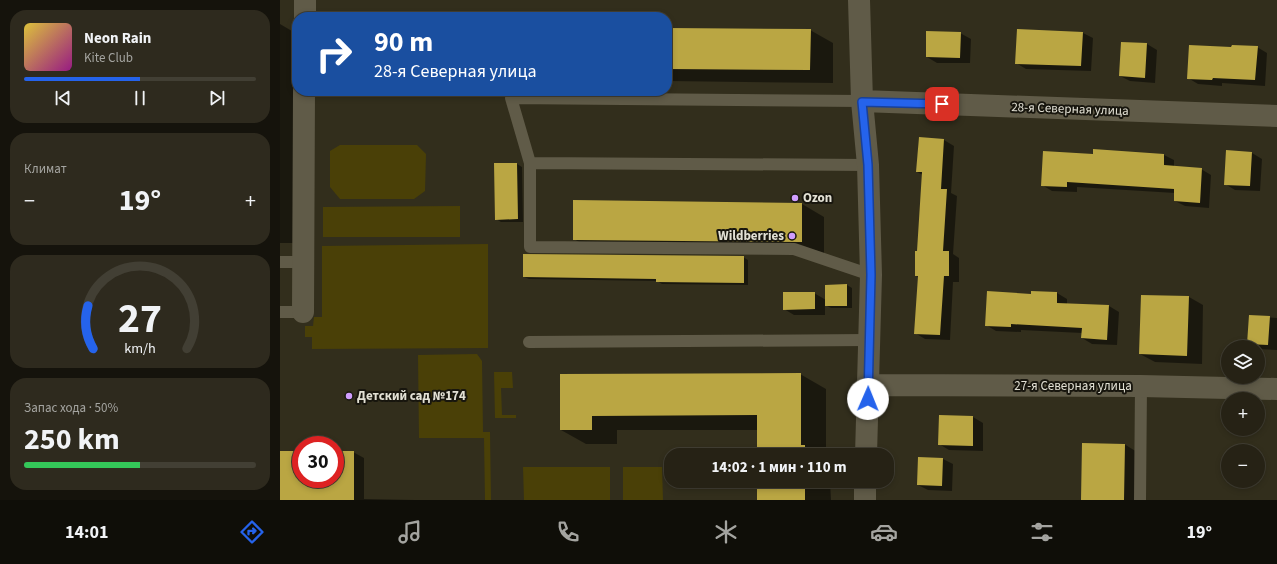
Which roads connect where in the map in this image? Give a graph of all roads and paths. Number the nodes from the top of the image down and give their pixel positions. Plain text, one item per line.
1 (305, 0) edge
2 (860, 0) edge
3 (305, 12) edge
4 (304, 96) edge
5 (862, 102) junction
6 (1277, 116) edge
7 (530, 163) junction
8 (868, 165) junction
9 (280, 262) edge
10 (304, 262) junction
11 (871, 275) junction
12 (280, 312) edge
13 (303, 312) joint
14 (868, 340) junction
15 (529, 342) dead end
16 (868, 385) junction
17 (1141, 386) junction
18 (1277, 389) edge
19 (866, 448) edge
20 (865, 488) edge
21 (865, 500) edge
22 (1140, 500) edge

1 - 3 street
2 - 5 street
4 - 10 street
5 - 6 street, 28-я Северная улица
5 - 7 lane
5 - 8 street
7 - 8 lane
7 - 11 lane
8 - 11 street
9 - 10 lane
10 - 13 street
11 - 14 street
12 - 13 lane
14 - 15 lane
14 - 16 street
16 - 17 street, 27-я Северная улица
16 - 19 street
17 - 18 street, 27-я Северная улица
17 - 22 lane
20 - 21 street

